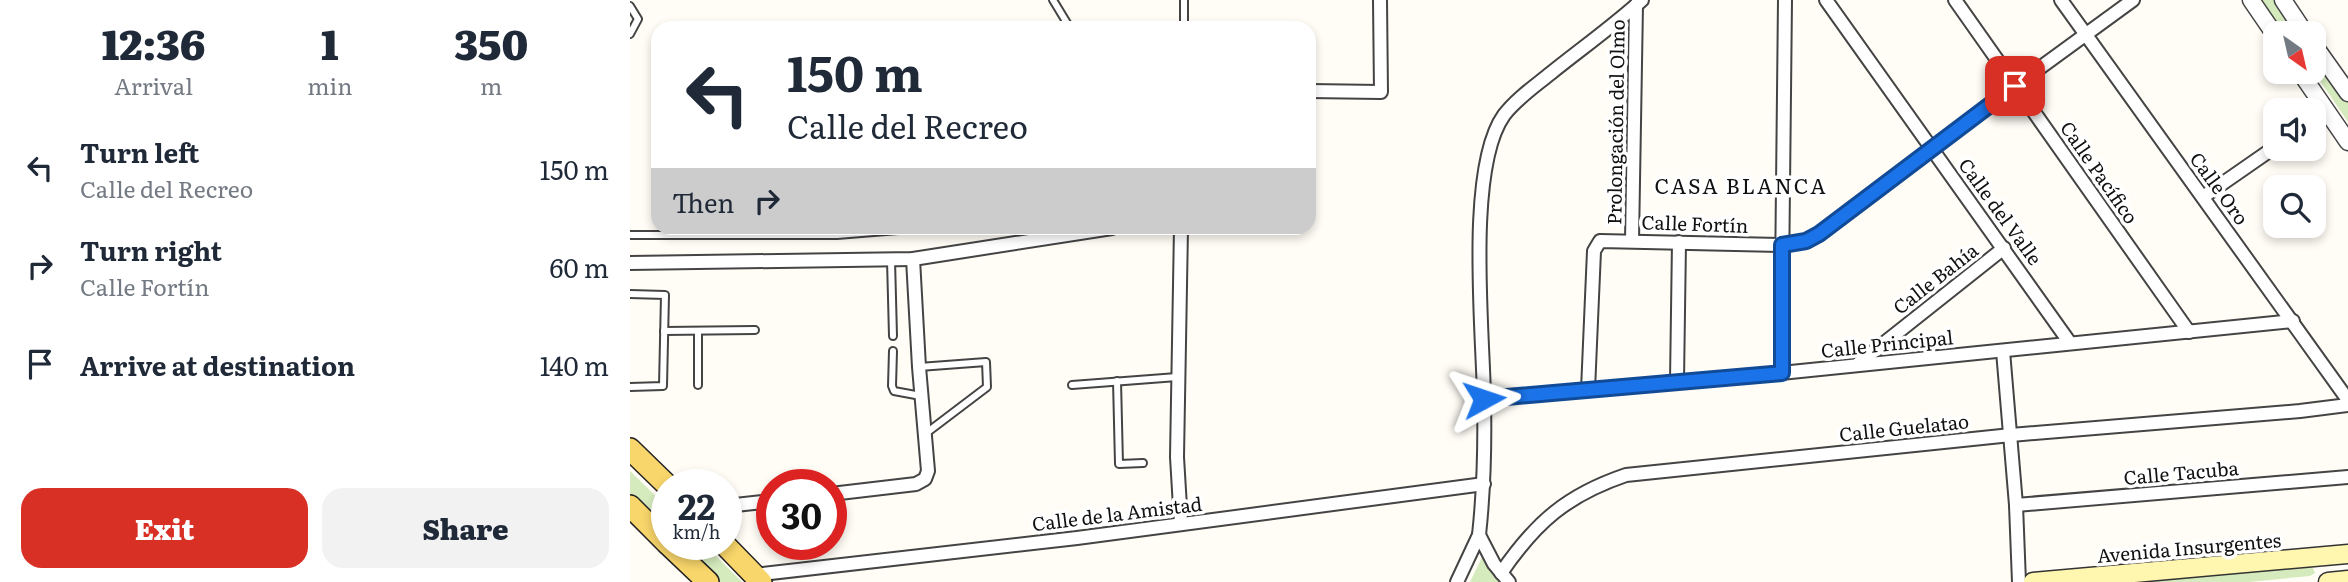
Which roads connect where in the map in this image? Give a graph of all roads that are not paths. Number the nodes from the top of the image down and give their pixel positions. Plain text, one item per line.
1 (1053, 0) edge
2 (1184, 0) edge
3 (1380, 0) edge
4 (1785, 0) edge
5 (1826, 0) edge
6 (1955, 0) edge
7 (2061, 0) edge
8 (2133, 0) edge
9 (2251, 0) edge
10 (2283, 0) edge
11 (1639, 3) edge
12 (630, 6) edge
13 (1066, 21) edge
14 (1184, 21) edge
15 (2265, 21) edge
16 (2297, 21) edge
17 (630, 34) edge
18 (2085, 34) junction
19 (2326, 62) edge
20 (2015, 86) junction
21 (1316, 91) edge
22 (2348, 93) edge
23 (2326, 122) edge
24 (2348, 142) edge
25 (1931, 148) junction
26 (2263, 155) edge
27 (2203, 197) junction
28 (630, 235) edge
29 (651, 235) edge
30 (651, 235) edge
31 (837, 235) edge
32 (1067, 235) edge
33 (1181, 235) edge
34 (1632, 240) junction
35 (1679, 242) junction
36 (1782, 245) junction
37 (2004, 248) junction
38 (913, 259) junction
39 (891, 260) junction
40 (630, 262) edge
41 (630, 294) edge
42 (2293, 321) junction
43 (755, 330) dead end
44 (664, 331) junction
45 (698, 331) junction
46 (2189, 332) junction
47 (893, 336) dead end
48 (2070, 343) junction
49 (893, 351) dead end
50 (2003, 351) junction
51 (1857, 364) junction
52 (919, 367) junction
53 (1782, 373) junction
54 (1177, 377) junction
55 (1117, 381) junction
56 (1677, 381) junction
57 (698, 385) dead end
58 (1072, 386) dead end
59 (630, 387) edge
60 (1588, 390) junction
61 (922, 396) junction
62 (1484, 399) junction
63 (2348, 402) edge
64 (925, 434) junction
65 (2011, 435) junction
66 (630, 449) edge
67 (1143, 463) dead end
68 (651, 469) edge
69 (2348, 477) edge
70 (1484, 484) junction
71 (847, 492) edge
72 (2016, 505) junction
73 (630, 506) edge
74 (1181, 524) junction
75 (651, 526) edge
76 (1479, 535) junction
77 (2344, 554) edge
78 (685, 560) edge
79 (739, 560) edge
80 (1505, 578) edge
81 (757, 579) edge
82 (2341, 581) edge
83 (708, 582) edge
84 (1457, 582) edge
85 (2019, 582) edge
86 (2033, 582) edge

1 - 13 lane
2 - 14 lane
3 - 21 street
4 - 36 street
5 - 25 street, Calle del Valle
6 - 20 street, Calle Pacífico
7 - 18 street, Calle Oro
8 - 18 street, Calle Fortín
9 - 15 street
10 - 16 street
11 - 34 street, Prolongación del Olmo
11 - 62 street
12 - 17 lane
18 - 20 street, Calle Fortín
18 - 27 street, Calle Oro
19 - 22 street
20 - 25 street, Calle Fortín
20 - 46 street, Calle Pacífico
23 - 24 street
25 - 36 street, Calle Fortín
25 - 37 street, Calle del Valle
26 - 27 street
27 - 42 street, Calle Oro
28 - 30 lane
29 - 31 lane
32 - 38 street
33 - 54 street
34 - 35 street, Calle Fortín
34 - 60 street, Calle Fortín
35 - 36 street, Calle Fortín
35 - 56 street
36 - 53 street
37 - 48 street, Calle del Valle
37 - 51 street, Calle Bahía
38 - 39 street
38 - 52 street
39 - 40 street
39 - 47 lane
41 - 44 lane
42 - 46 street, Calle Principal
42 - 63 street, Calle Oro
43 - 45 lane
44 - 45 lane
44 - 59 lane
45 - 57 lane
46 - 48 street, Calle Principal
48 - 50 street, Calle Principal
49 - 61 lane
50 - 51 street, Calle Principal
50 - 65 street
51 - 53 street, Calle Principal
52 - 61 street
52 - 64 lane
53 - 56 street, Calle Principal
54 - 55 lane
54 - 74 street
55 - 58 lane
55 - 67 lane
56 - 60 street, Calle Principal
60 - 62 street, Calle Principal
61 - 64 street
62 - 70 street
63 - 65 street, Calle Guelatao
64 - 71 street
65 - 72 street
65 - 80 street, Calle Guelatao
66 - 68 main road
69 - 72 street, Calle Tacuba
70 - 74 street, Calle de la Amistad
70 - 76 street
72 - 85 street
73 - 75 main road
74 - 81 street, Calle de la Amistad
76 - 80 street
76 - 84 street
77 - 82 street
77 - 86 main road, Avenida Insurgentes
78 - 83 main road
79 - 81 main road

